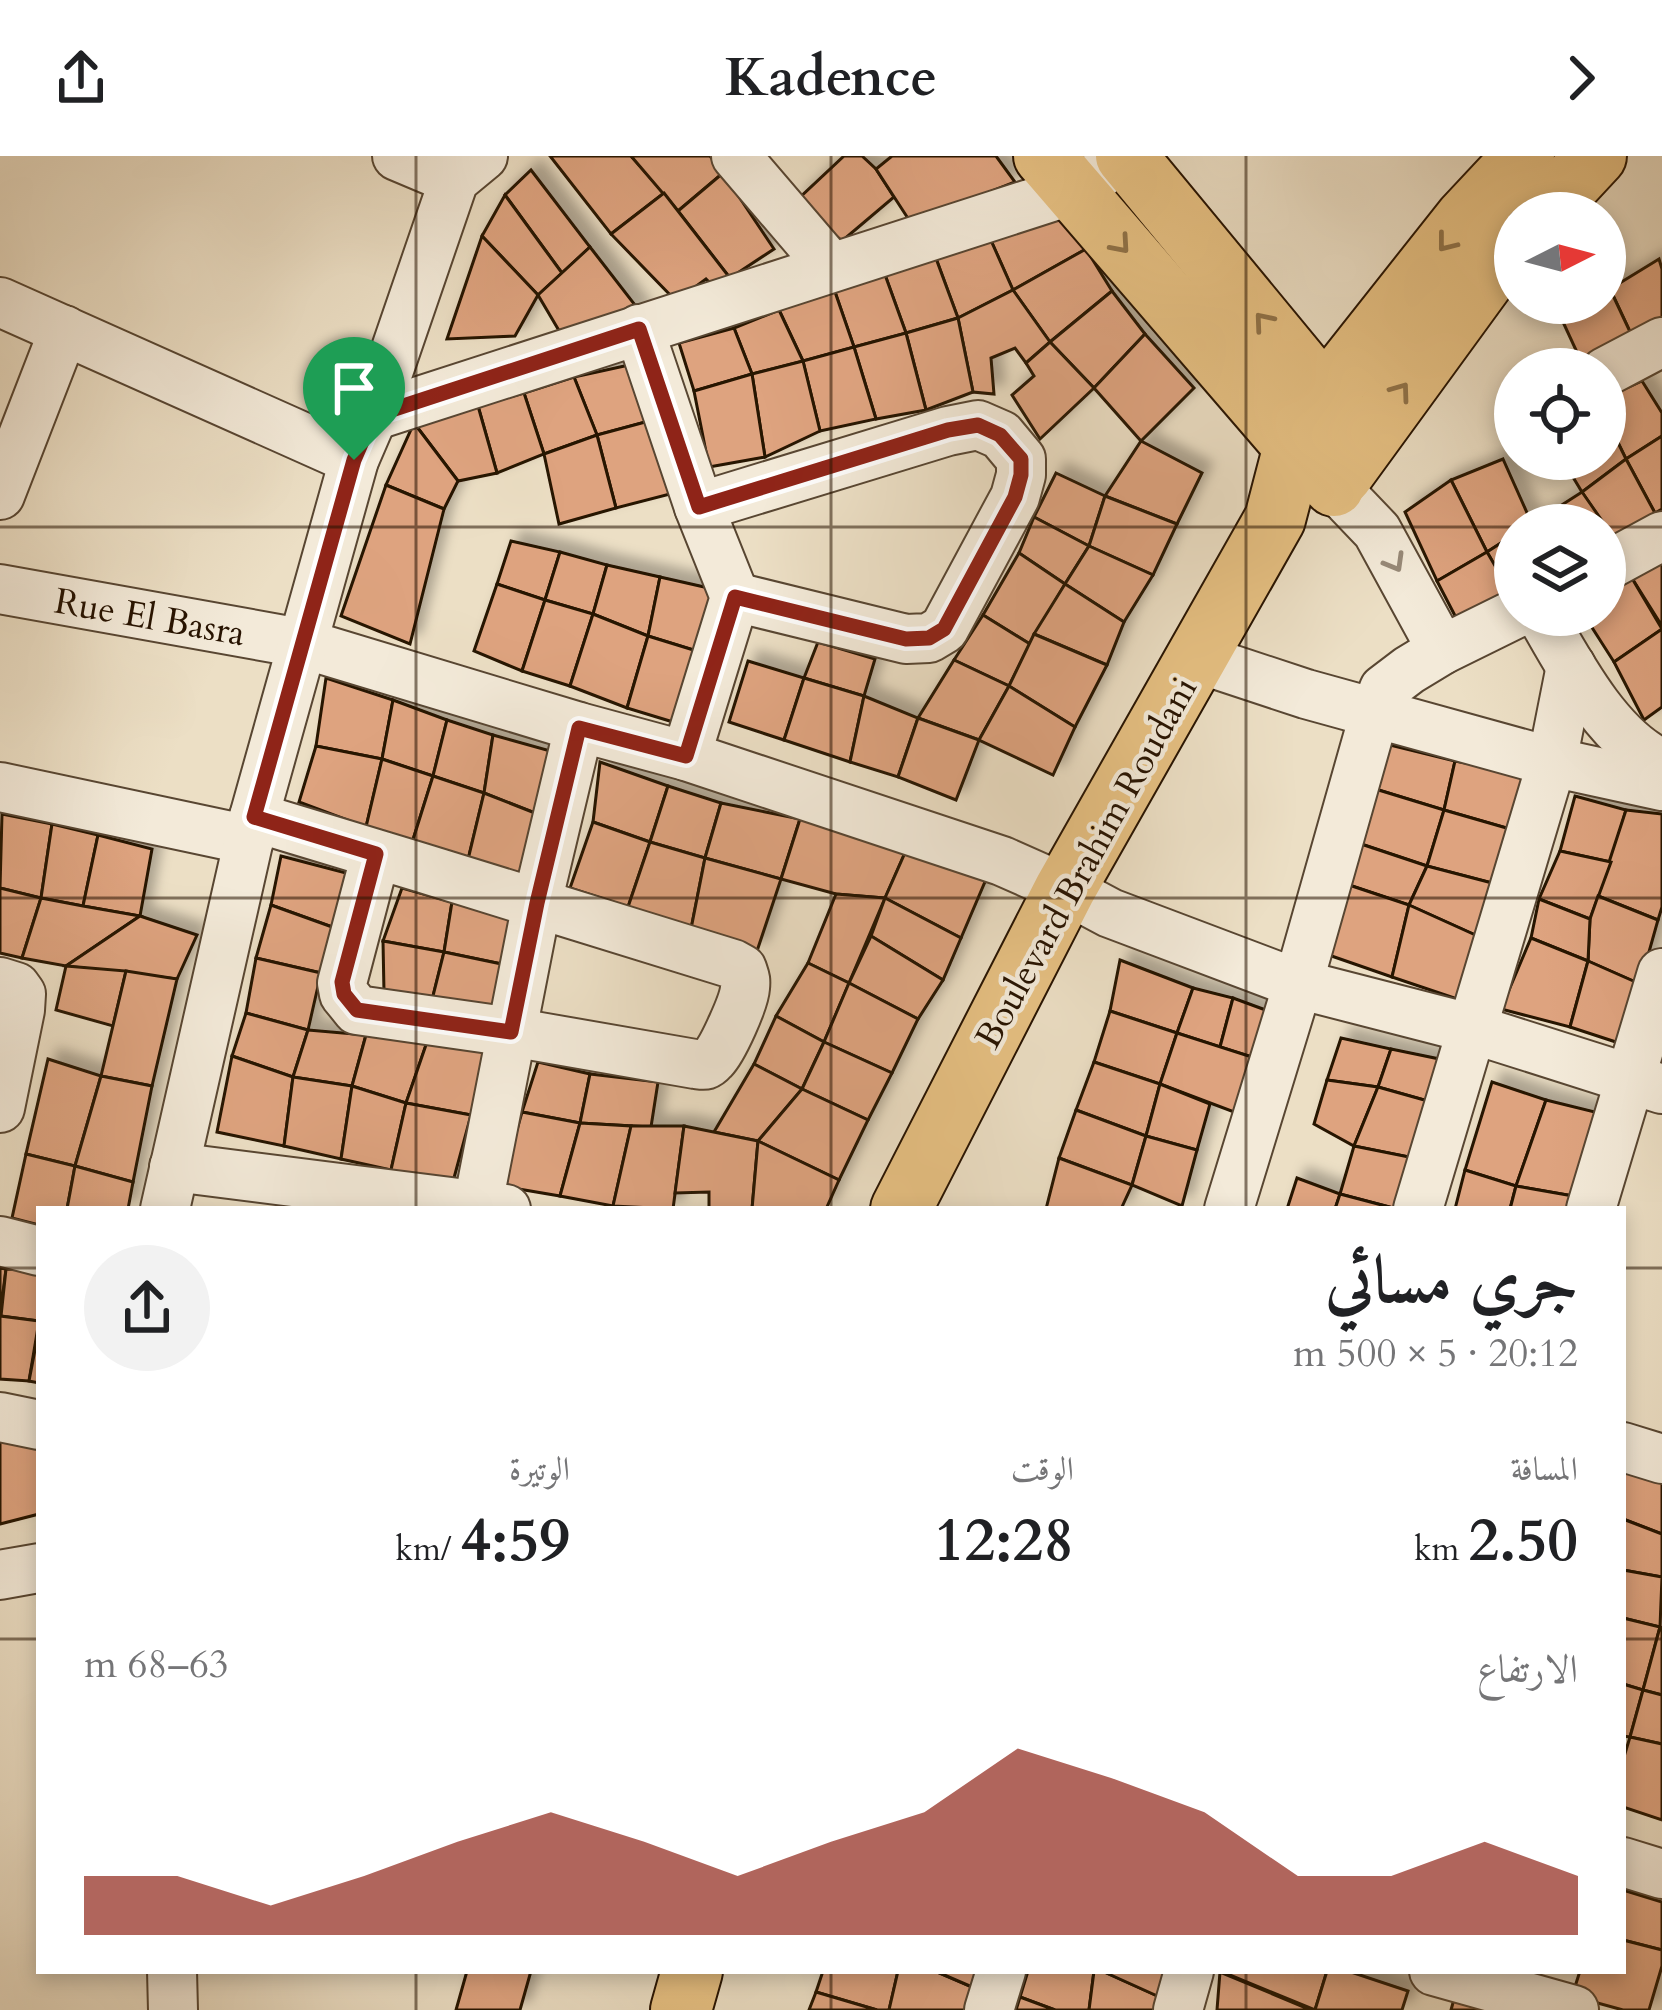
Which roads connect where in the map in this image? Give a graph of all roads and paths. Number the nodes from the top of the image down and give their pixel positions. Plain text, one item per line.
1 (398, 156) edge
2 (736, 156) edge
3 (1524, 156) edge
4 (1595, 156) edge
5 (1129, 157) edge
6 (469, 168) edge
7 (1059, 173) edge
8 (1562, 192) edge
9 (831, 267) junction
10 (1494, 268) edge
11 (0, 302) edge
12 (639, 329) junction
13 (64, 330) junction
14 (1662, 342) edge
15 (1626, 362) edge
16 (373, 416) junction
17 (1329, 444) junction
18 (354, 460) junction
19 (0, 495) edge
20 (699, 507) junction
21 (1662, 536) edge
22 (1626, 556) edge
23 (0, 589) edge
24 (735, 597) junction
25 (1494, 624) edge
26 (1553, 636) edge
27 (301, 643) junction
28 (1442, 650) junction
29 (1197, 658) junction
30 (1571, 667) junction
31 (1375, 712) junction
32 (579, 728) junction
33 (686, 756) junction
34 (1552, 762) junction
35 (1661, 762) edge
36 (1662, 786) edge
37 (0, 787) edge
38 (251, 828) junction
39 (376, 854) junction
40 (1065, 889) junction
41 (537, 903) junction
42 (1662, 973) edge
43 (0, 982) edge
44 (1298, 983) junction
45 (1473, 1029) junction
46 (511, 1032) junction
47 (1645, 1084) edge
48 (0, 1108) edge
49 (169, 1188) edge
50 (475, 1206) edge
51 (492, 1206) edge
52 (904, 1206) edge
53 (1230, 1206) edge
54 (1419, 1206) edge
55 (1592, 1206) edge
56 (0, 1241) edge
57 (36, 1250) edge
58 (0, 1417) edge
59 (36, 1425) edge
60 (1626, 1448) edge
61 (1662, 1459) edge
62 (36, 1569) edge
63 (0, 1575) edge
64 (1626, 1863) edge
65 (1662, 1874) edge
66 (172, 1974) edge
67 (691, 1974) edge
68 (1000, 1974) edge
69 (1189, 1974) edge
70 (1433, 1974) edge
71 (1445, 1974) edge
72 (172, 2010) edge
73 (681, 2010) edge
74 (989, 2010) edge
75 (1178, 2010) edge
76 (1423, 2010) edge
77 (1574, 2010) edge

1 - 6 street
2 - 9 street
3 -> 17 main road, Boulevard Brahim Roudani
4 - 8 main road
5 - 7 street
17 -> 5 main road
6 - 16 street
7 - 9 street
7 -> 17 main road
9 - 12 street
17 -> 10 main road, Boulevard Brahim Roudani
11 - 13 street
12 - 16 street
12 - 20 street
13 - 18 street
13 - 19 street
14 - 15 street
16 - 18 street
17 -> 28 street
17 - 29 main road, Boulevard Brahim Roudani
18 - 27 street
20 - 24 street
20 - 24 street
21 - 22 street
23 - 27 street, Rue El Basra
24 - 33 street
25 - 28 street
26 - 30 street
27 - 32 street, Rue El Basra
27 - 38 street
28 - 31 street
29 - 31 street
29 - 40 main road, Boulevard Brahim Roudani
30 - 34 street
30 - 35 street
31 - 34 street
31 - 44 street
32 - 33 street, Rue El Basra
32 - 41 street
33 - 40 street, Rue El Basra
34 - 36 street
34 - 45 street
35 - 36 street
37 - 38 street
38 - 39 street
38 - 49 street
39 - 41 street
39 - 46 street
40 - 44 street, Rue El Basra
40 - 52 main road, Boulevard Brahim Roudani
41 - 46 street
41 - 46 street
42 - 47 street
43 - 48 street
44 - 45 street, Rue El Basra
44 - 53 street
45 - 47 street, Rue El Basra
45 - 54 street
46 - 51 street
47 - 55 street
49 - 50 street
56 - 57 street
58 - 59 street
60 - 61 street
62 - 63 street
64 - 65 street
66 - 72 street
67 - 73 main road
68 - 74 street
69 - 75 street
70 - 76 street
71 - 77 street

